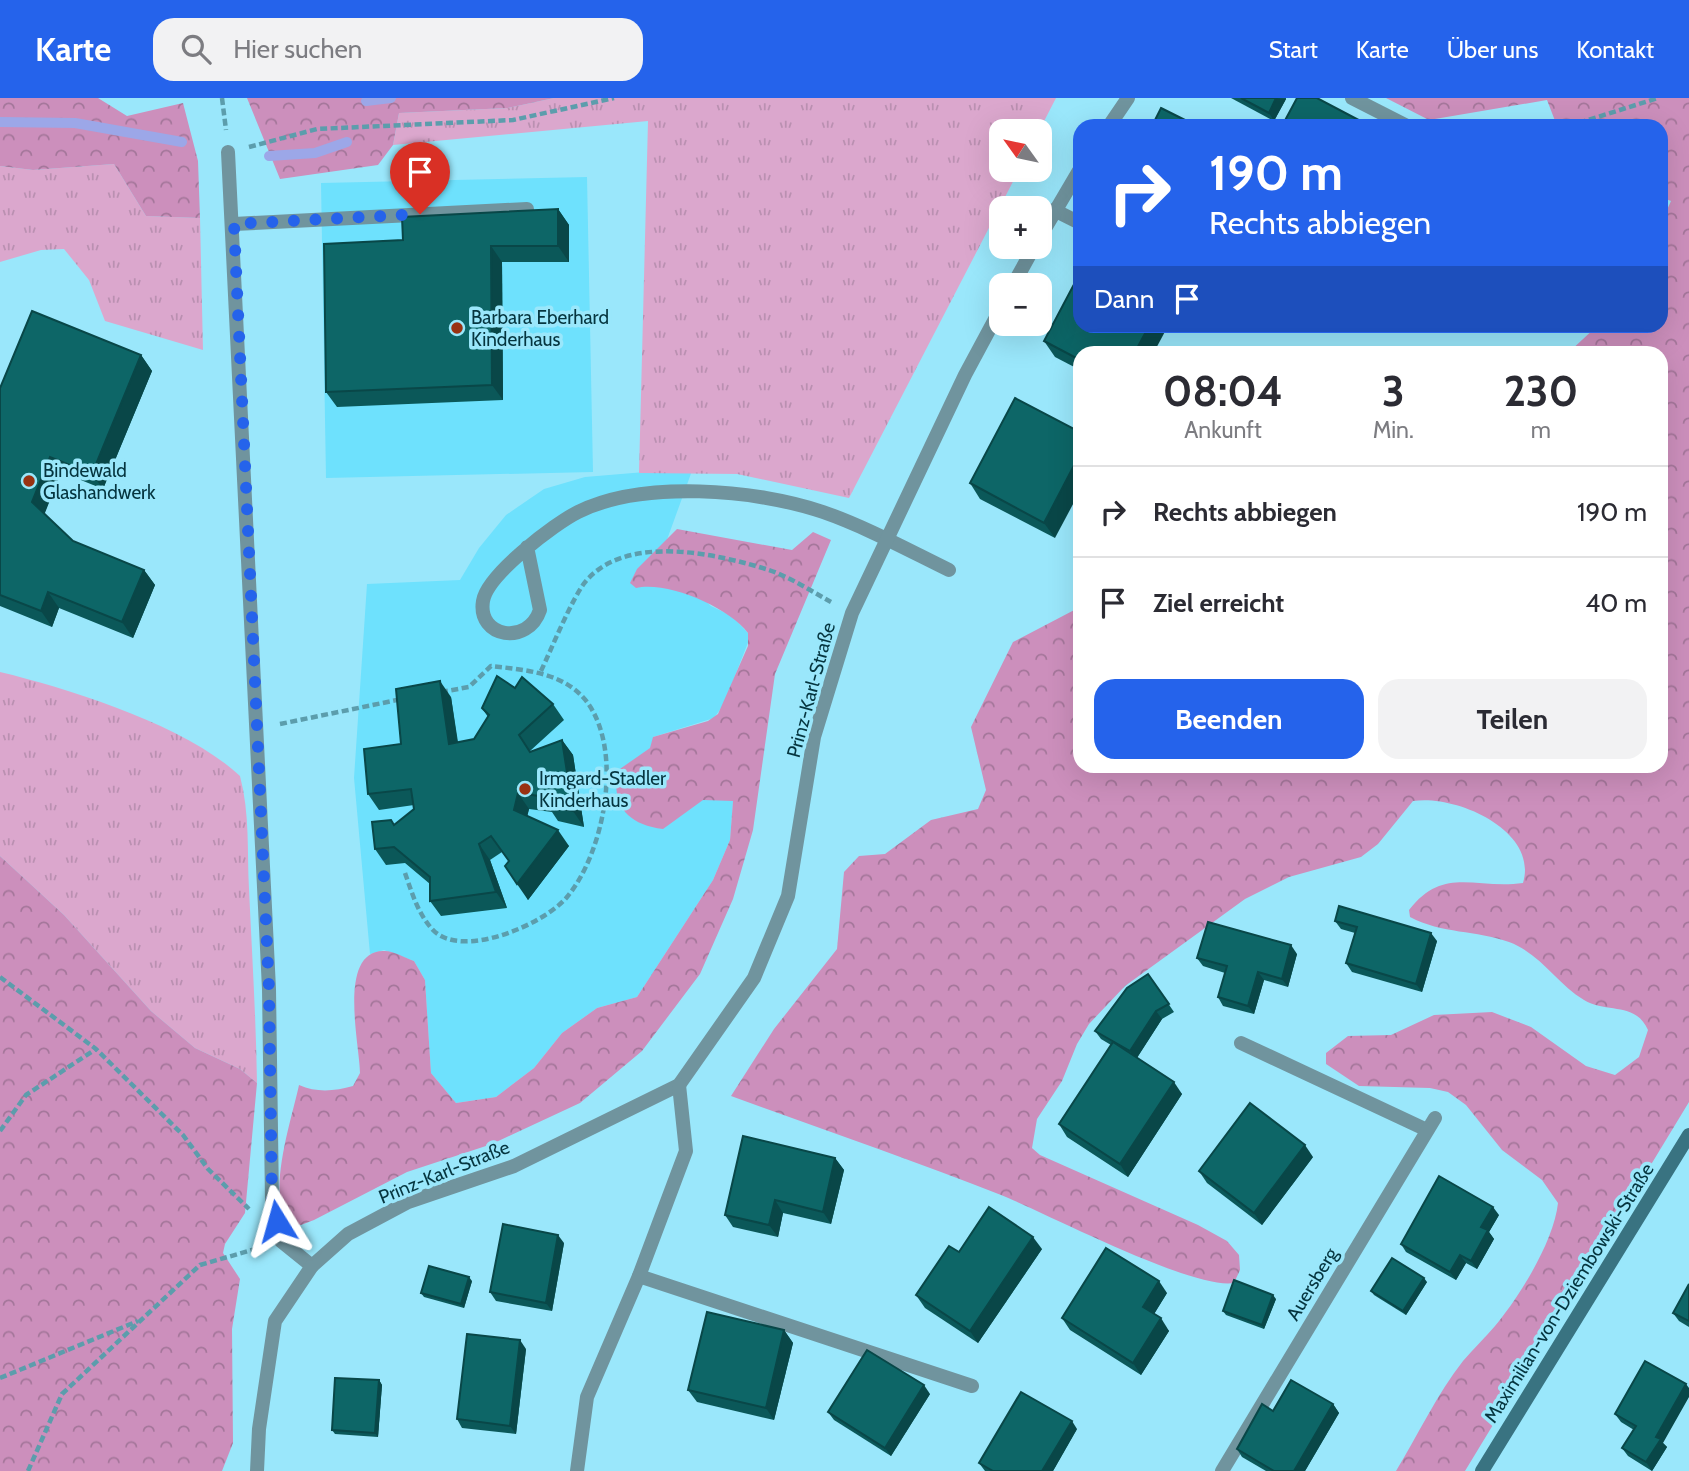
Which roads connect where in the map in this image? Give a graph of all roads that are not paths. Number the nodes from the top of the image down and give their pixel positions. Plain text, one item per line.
1 (1128, 98) edge
2 (1352, 98) edge
3 (1114, 119) edge
4 (1393, 119) edge
5 (228, 152) road end
6 (1073, 180) edge
7 (527, 209) edge
8 (1054, 210) junction
9 (1052, 214) edge
10 (1073, 220) edge
11 (234, 224) junction
12 (989, 332) edge
13 (885, 539) junction
14 (527, 547) junction
15 (949, 570) dead end
16 (1241, 1043) dead end
17 (679, 1085) junction
18 (1689, 1135) edge
19 (312, 1266) junction
20 (639, 1276) junction
21 (972, 1386) dead end
22 (257, 1471) edge
23 (577, 1471) edge
24 (1222, 1471) edge
25 (1482, 1471) edge

1 - 3 street
2 - 4 street
5 - 11 street
6 - 8 street
7 - 11 street
8 - 9 street
8 - 10 street
11 - 19 street
12 - 13 street, Prinz-Karl-Straße
13 - 14 street
13 - 15 street
13 - 17 street, Prinz-Karl-Straße
14 - 14 street
16 - 24 street, Auersberg
17 - 19 street, Prinz-Karl-Straße
17 - 20 street
18 - 25 street, Maximilian-von-Dziembowski-Straße
19 - 22 street, Prinz-Karl-Straße
20 - 21 street
20 - 23 street

